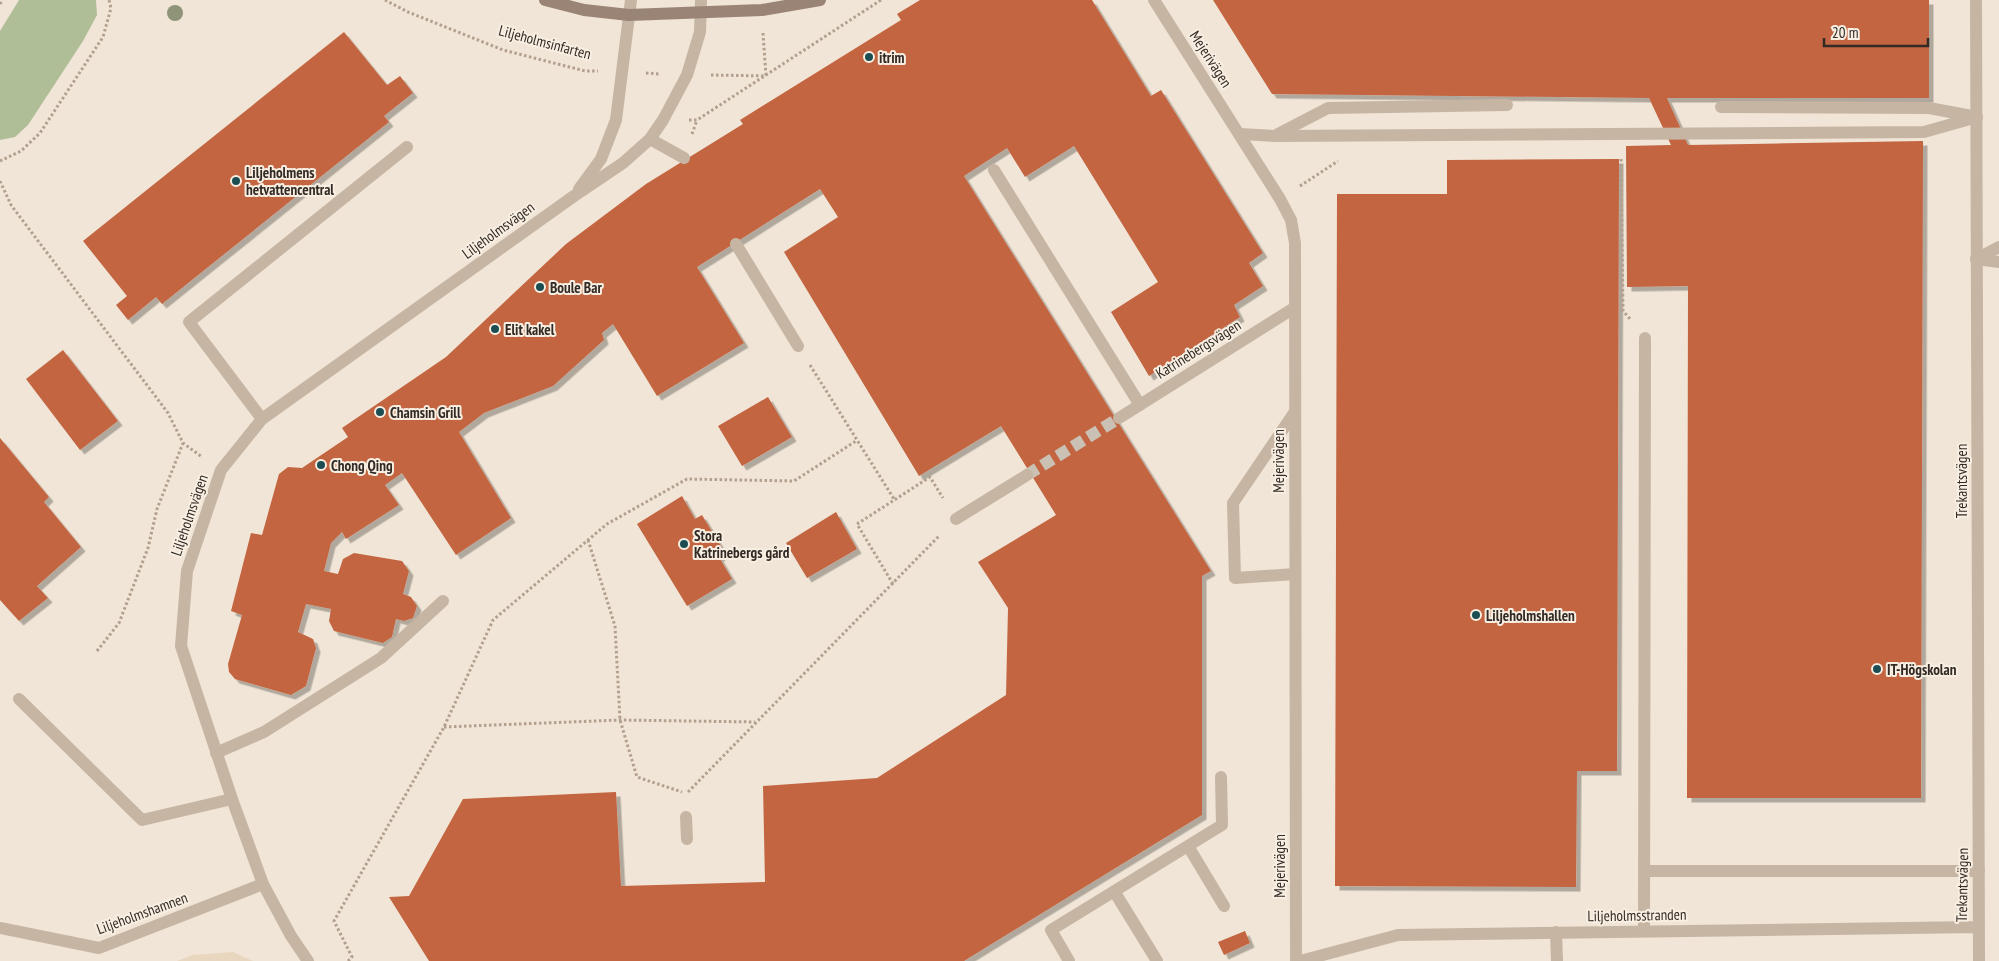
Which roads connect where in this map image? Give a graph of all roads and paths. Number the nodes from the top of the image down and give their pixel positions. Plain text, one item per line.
1 (2, 0) edge
2 (109, 0) edge
3 (385, 0) edge
4 (544, 0) edge
5 (631, 0) edge
6 (820, 0) edge
7 (882, 0) edge
8 (1154, 0) edge
9 (1976, 0) edge
10 (0, 4) edge
11 (701, 6) edge
12 (762, 10) junction
13 (629, 15) junction
14 (624, 71) junction
15 (686, 75) junction
16 (766, 76) junction
17 (1507, 105) dead end
18 (1721, 107) dead end
19 (1977, 117) junction
20 (696, 120) dead end
21 (1240, 134) junction
22 (1276, 136) junction
23 (650, 139) junction
24 (407, 147) dead end
25 (1621, 155) dead end
26 (684, 158) dead end
27 (1339, 160) dead end
28 (0, 161) edge
29 (994, 170) dead end
30 (0, 181) edge
31 (574, 196) junction
32 (1280, 199) junction
33 (736, 244) dead end
34 (1999, 247) edge
35 (1976, 259) junction
36 (1999, 262) edge
37 (1294, 308) junction
38 (1645, 338) joint
39 (798, 346) joint
40 (1140, 405) junction
41 (1294, 413) junction
42 (1120, 418) tunnel mouth
43 (262, 419) junction
44 (856, 441) junction
45 (182, 444) junction
46 (221, 470) junction
47 (1027, 475) tunnel mouth
48 (930, 477) dead end
49 (894, 499) junction
50 (956, 519) joint
51 (588, 540) junction
52 (1295, 574) junction
53 (893, 584) junction
54 (443, 601) dead end
55 (97, 651) dead end
56 (19, 699) dead end
57 (620, 720) junction
58 (756, 722) junction
59 (444, 727) junction
60 (216, 753) junction
61 (1221, 777) dead end
62 (232, 799) junction
63 (686, 817) dead end
64 (686, 840) dead end
65 (1188, 846) junction
66 (1645, 871) junction
67 (1980, 871) junction
68 (263, 884) junction
69 (1114, 890) junction
70 (1224, 906) dead end
71 (1978, 927) junction
72 (0, 928) edge
73 (1644, 931) junction
74 (1556, 932) junction
75 (308, 961) edge
76 (348, 961) edge
77 (1070, 961) edge
78 (1157, 961) edge
79 (1296, 961) edge
80 (1300, 961) edge
81 (1557, 961) edge
82 (1979, 961) edge

1 - 10 path
2 - 28 path
3 - 14 path, Liljeholmsinfarten
4 - 13 street
5 - 13 street, Liljeholmsvägen
6 - 12 street
7 - 16 path
8 - 21 street, Mejerivägen
9 - 19 street, Trekantsvägen
11 - 12 street
11 - 13 street
11 - 15 street, Liljeholmsvägen
12 - 16 path
13 - 14 street, Liljeholmsvägen
14 - 15 path, Liljeholmsinfarten
14 - 31 street, Liljeholmsvägen
15 - 16 path, Liljeholmsinfarten
15 - 23 street, Liljeholmsvägen
16 - 20 path
17 - 22 street
18 - 19 street
19 - 22 street
19 - 35 street, Trekantsvägen
21 - 22 street
21 - 32 street, Mejerivägen
23 - 26 street
23 - 31 street, Liljeholmsvägen
24 - 43 street
25 - 38 path
27 - 32 path
29 - 40 street
30 - 45 path
31 - 43 street, Liljeholmsvägen
32 - 37 street, Mejerivägen
33 - 39 street
34 - 35 street
35 - 36 street
35 - 67 street, Trekantsvägen
37 - 40 street, Katrinebergsvägen
37 - 41 street, Mejerivägen
38 - 66 street
39 - 44 path
40 - 42 street, Katrinebergsvägen
41 - 52 street, Mejerivägen
41 - 52 street
43 - 46 street, Liljeholmsvägen
44 - 49 path
44 - 51 path
45 - 46 path
45 - 55 path
46 - 60 street, Liljeholmsvägen
47 - 50 street
48 - 49 path
49 - 53 path
50 - 53 path
51 - 57 path
51 - 59 path
52 - 79 street, Mejerivägen
53 - 58 path
54 - 60 street
56 - 62 street
57 - 58 path
57 - 58 path
57 - 59 path
59 - 76 path
60 - 62 street, Liljeholmsvägen
61 - 65 street
62 - 68 street, Liljeholmsvägen
63 - 64 street
65 - 69 street
65 - 70 street
66 - 67 street
66 - 73 street
67 - 71 street, Trekantsvägen
68 - 72 street, Liljeholmshamnen
68 - 75 street
69 - 77 street
69 - 78 street
71 - 73 street, Liljeholmsstranden
71 - 82 street, Trekantsvägen
73 - 74 street, Liljeholmsstranden
74 - 80 street, Liljeholmsstranden
74 - 81 street

